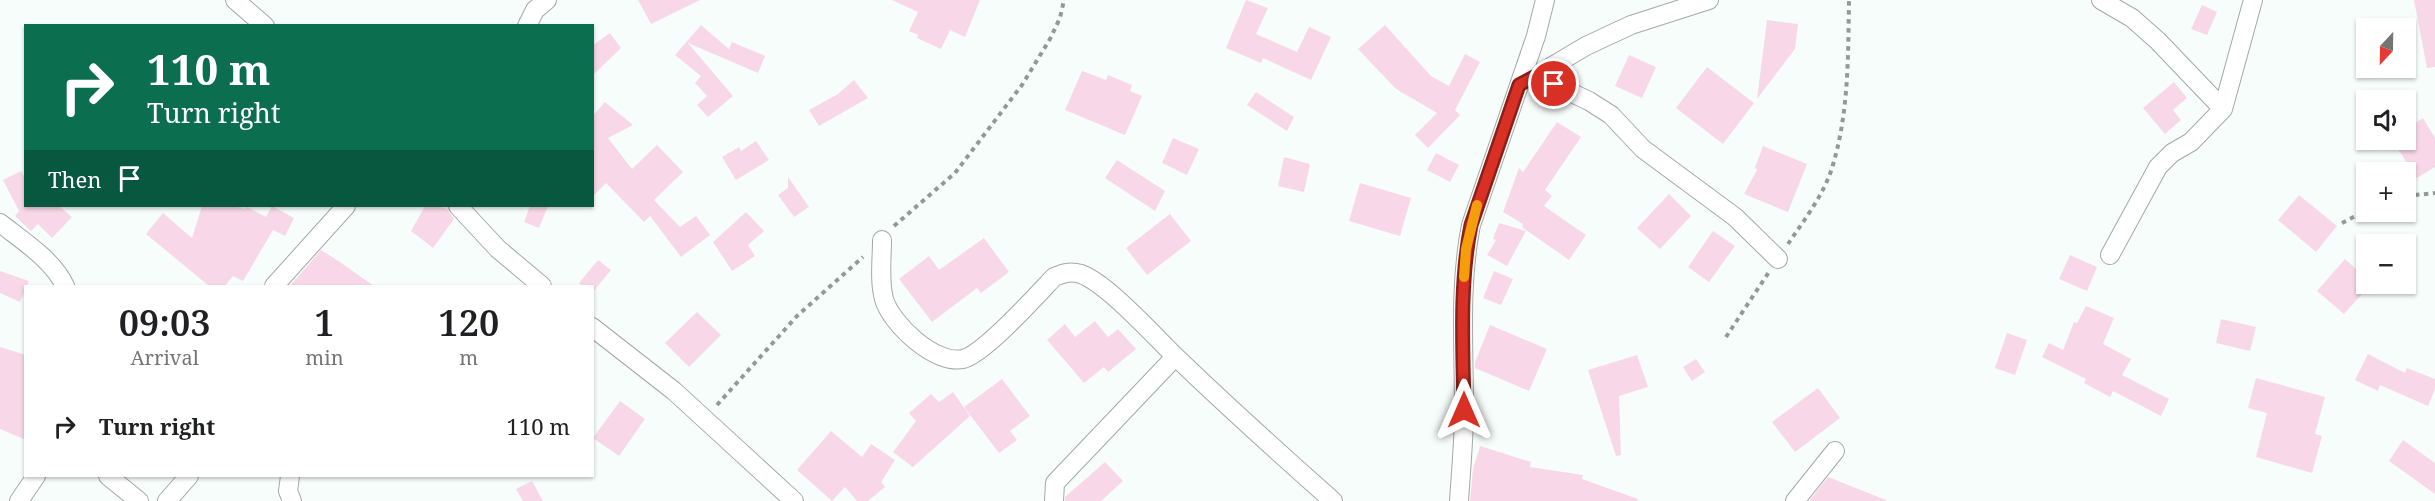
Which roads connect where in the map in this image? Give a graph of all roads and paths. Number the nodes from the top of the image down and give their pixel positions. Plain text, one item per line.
1 (235, 0) edge
2 (1064, 0) edge
3 (1545, 0) edge
4 (1709, 0) edge
5 (1849, 0) edge
6 (2101, 0) edge
7 (2253, 0) edge
8 (263, 24) edge
9 (1536, 76) junction
10 (1519, 85) junction
11 (2223, 109) junction
12 (2435, 193) edge
13 (2416, 195) edge
14 (345, 207) edge
15 (459, 207) edge
16 (2356, 216) edge
17 (0, 223) edge
18 (2342, 224) dead end
19 (882, 240) junction
20 (2110, 255) dead end
21 (1778, 259) junction
22 (65, 285) edge
23 (275, 285) edge
24 (542, 285) edge
25 (594, 329) edge
26 (1726, 337) dead end
27 (1175, 357) junction
28 (704, 419) junction
29 (1835, 451) dead end
30 (35, 477) edge
31 (109, 477) edge
32 (188, 477) edge
33 (290, 477) edge
34 (19, 501) edge
35 (139, 501) edge
36 (167, 501) edge
37 (292, 501) edge
38 (794, 501) edge
39 (1054, 501) edge
40 (1333, 501) edge
41 (1459, 501) edge
42 (1795, 501) edge

1 - 8 street
2 - 19 path
3 - 10 street
4 - 9 street
5 - 21 path
6 - 11 street
7 - 11 street
9 - 10 street
9 - 21 street
10 - 41 street
11 - 20 street
12 - 13 path
14 - 23 street
15 - 24 street
16 - 18 path
17 - 22 street
19 - 27 street
19 - 28 path
21 - 26 path
25 - 28 street
27 - 39 street
27 - 40 street
28 - 38 street
29 - 42 street
30 - 34 street
31 - 35 street
32 - 36 street
33 - 37 street

